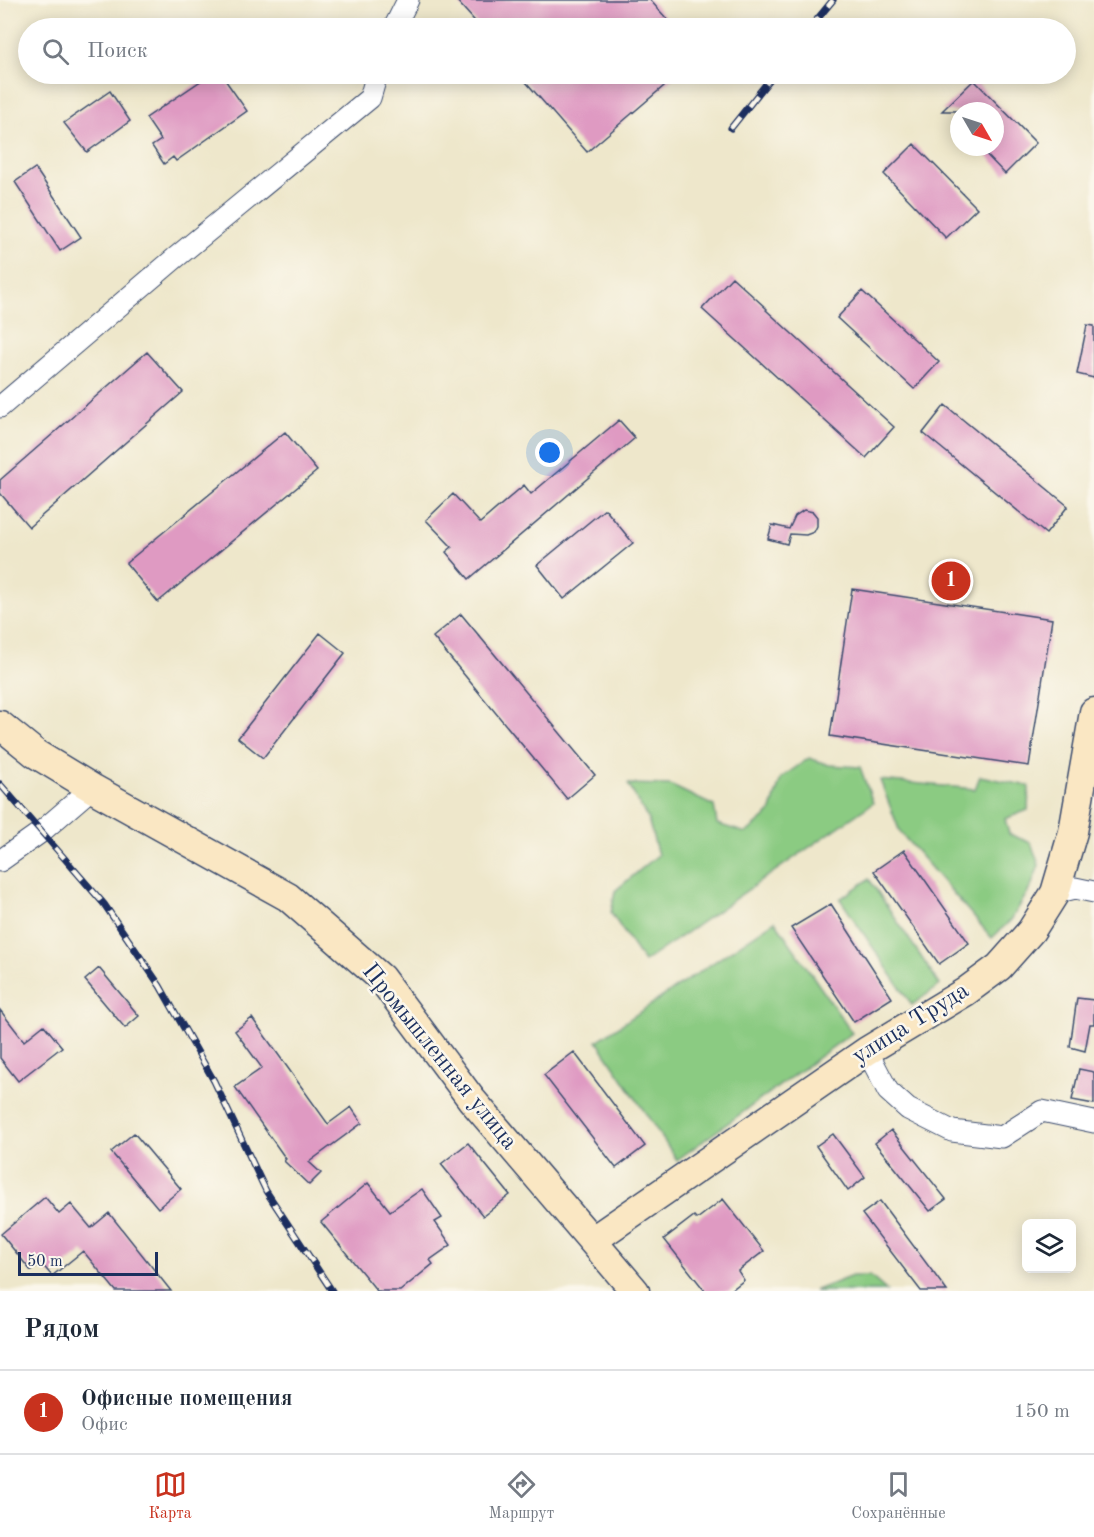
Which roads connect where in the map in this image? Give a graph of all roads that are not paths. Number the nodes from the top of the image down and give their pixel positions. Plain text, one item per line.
1 (408, 0) edge
2 (399, 18) edge
3 (374, 84) edge
4 (0, 407) edge
5 (1094, 712) edge
6 (0, 725) edge
7 (92, 788) junction
8 (0, 861) edge
9 (1094, 892) edge
10 (1055, 893) junction
11 (867, 1051) junction
12 (1094, 1122) edge
13 (594, 1240) junction
14 (635, 1291) edge

1 - 2 street
3 - 4 street
5 - 10 main road, улица Труда
6 - 7 main road, Промышленная улица
7 - 8 street
7 - 13 main road, Промышленная улица
9 - 10 street
10 - 11 main road, улица Труда
11 - 12 street
11 - 13 main road, улица Труда
13 - 14 main road, Промышленная улица

